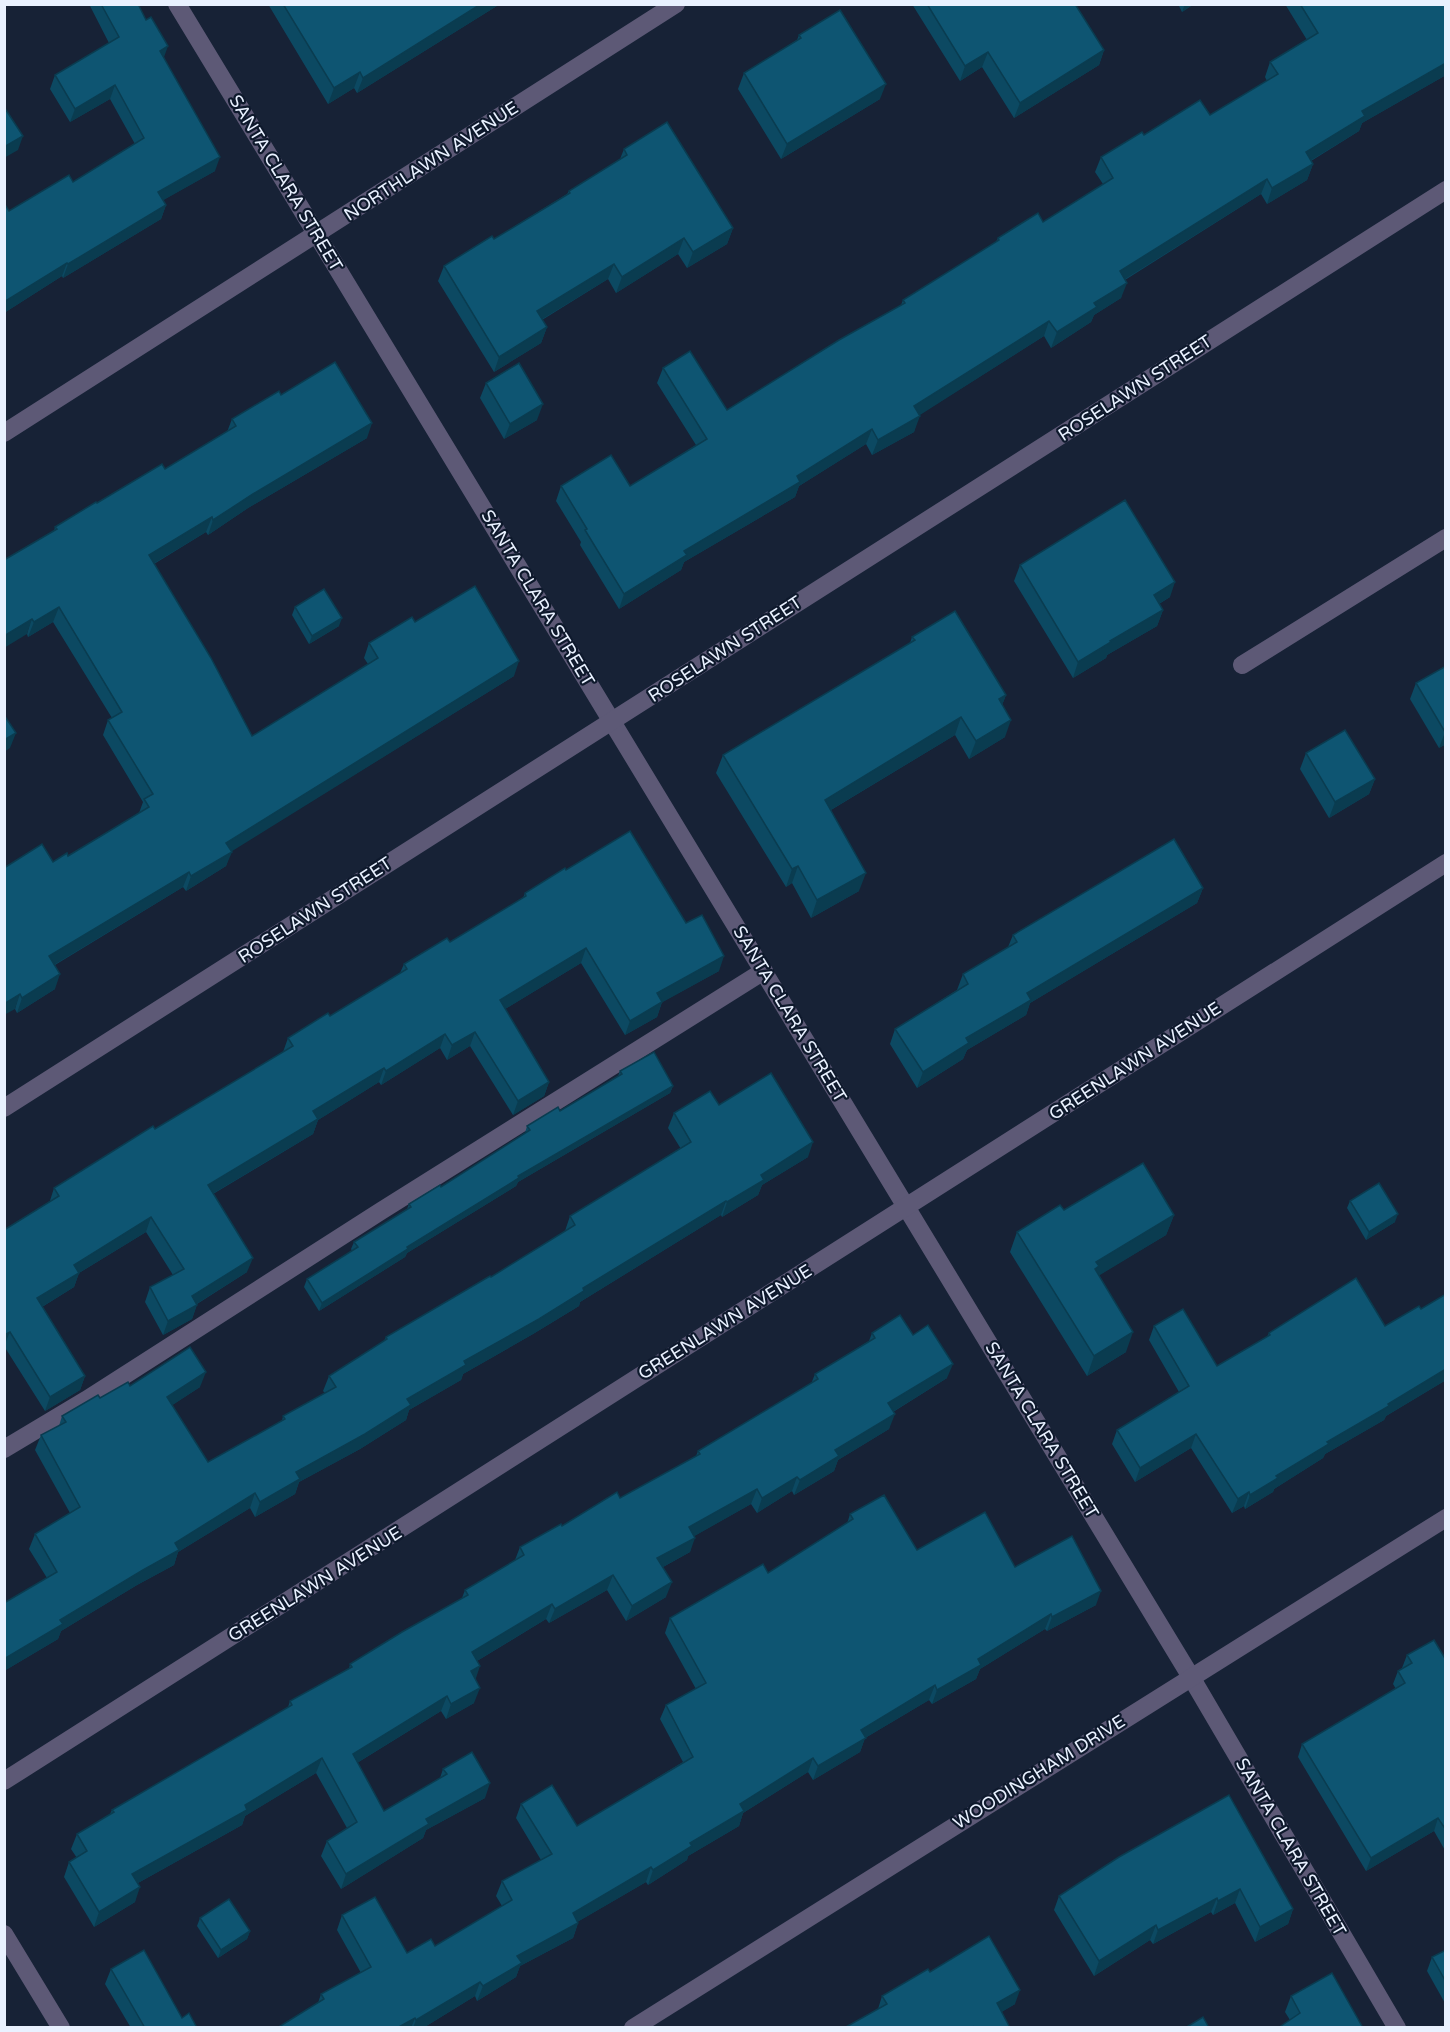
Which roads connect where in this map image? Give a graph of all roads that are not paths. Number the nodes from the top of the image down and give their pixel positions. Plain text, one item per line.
1 (177, 4) edge
2 (676, 4) edge
3 (1446, 190) edge
4 (317, 234) junction
5 (4, 433) edge
6 (1446, 538) edge
7 (1242, 665) dead end
8 (613, 721) junction
9 (1446, 863) edge
10 (764, 971) junction
11 (4, 1108) edge
12 (906, 1207) junction
13 (4, 1449) edge
14 (1446, 1518) edge
15 (1191, 1677) junction
16 (4, 1781) edge
17 (4, 1934) edge
18 (61, 2028) edge
19 (633, 2028) edge
20 (1397, 2028) edge

1 - 4 street, SANTA CLARA STREET
2 - 4 street, NORTHLAWN AVENUE
3 - 8 street, ROSELAWN STREET
4 - 5 street, NORTHLAWN AVENUE
4 - 8 street, SANTA CLARA STREET
6 - 7 street
8 - 10 street, SANTA CLARA STREET
8 - 11 street, ROSELAWN STREET
9 - 12 street, GREENLAWN AVENUE
10 - 12 street, SANTA CLARA STREET
10 - 13 street
12 - 15 street, SANTA CLARA STREET
12 - 16 street, GREENLAWN AVENUE
14 - 15 street, WOODINGHAM DRIVE
15 - 19 street, WOODINGHAM DRIVE
15 - 20 street, SANTA CLARA STREET
17 - 18 street

